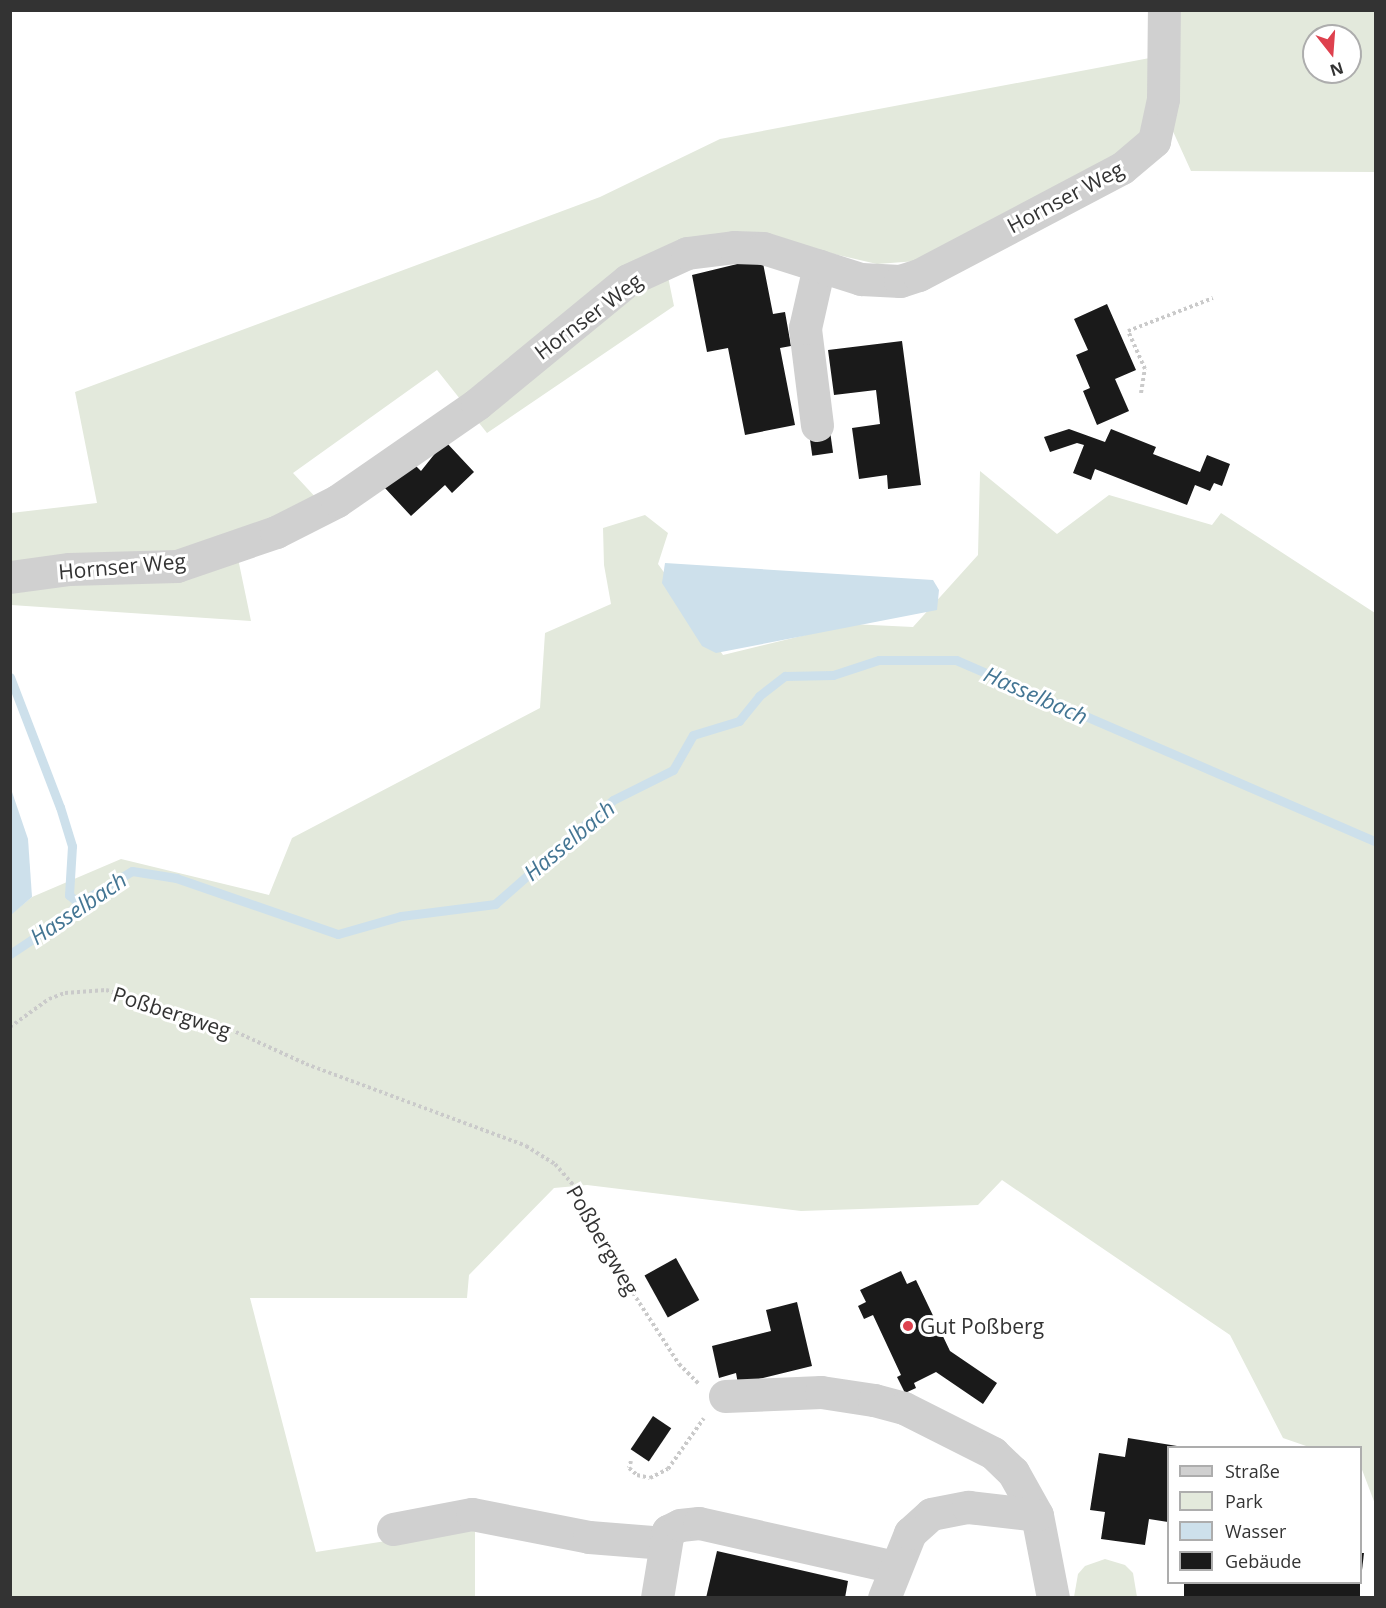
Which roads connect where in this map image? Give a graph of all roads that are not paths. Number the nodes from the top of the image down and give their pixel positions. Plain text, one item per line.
1 (1164, 10) edge
2 (819, 266) junction
3 (817, 425) dead end
4 (10, 577) edge
5 (725, 1396) road end
6 (1037, 1515) junction
7 (393, 1529) dead end
8 (665, 1544) junction
9 (895, 1567) junction
10 (657, 1598) edge
11 (884, 1598) edge
12 (1053, 1598) edge

1 - 2 street, Hornser Weg
2 - 3 street
2 - 4 street, Hornser Weg
5 - 6 street
6 - 9 street
6 - 12 street
7 - 8 street
8 - 9 street
8 - 10 street
9 - 11 street

